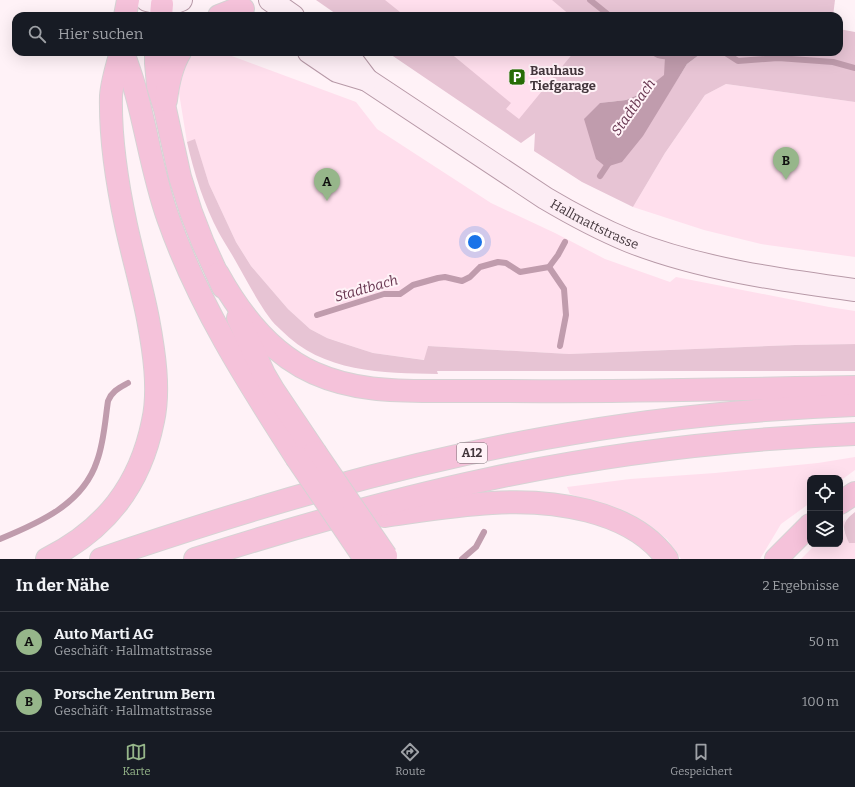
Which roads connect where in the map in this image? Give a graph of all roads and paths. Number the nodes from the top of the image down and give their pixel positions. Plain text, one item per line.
1 (128, 0) edge
2 (270, 0) edge
3 (243, 8) edge
4 (126, 12) edge
5 (229, 12) edge
6 (287, 12) edge
7 (121, 56) edge
8 (123, 56) edge
9 (156, 56) edge
10 (178, 56) edge
11 (315, 56) edge
12 (349, 56) edge
13 (367, 80) junction
14 (165, 109) junction
15 (218, 274) junction
16 (855, 290) edge
17 (855, 387) edge
18 (855, 405) edge
19 (855, 434) edge
20 (306, 454) junction
21 (855, 493) edge
22 (843, 501) edge
23 (807, 528) edge
24 (288, 530) junction
25 (380, 558) edge
26 (46, 559) edge
27 (101, 559) edge
28 (195, 559) edge
29 (667, 559) edge
30 (776, 559) edge

1 - 4 highway
2 - 6 main road
3 - 5 highway
7 - 26 highway
8 - 20 highway
9 - 14 highway
10 - 14 highway
11 - 13 main road, Hallmattstrasse
12 - 13 main road, Hallmattstrasse
13 - 16 main road, Hallmattstrasse
14 - 15 highway
15 - 17 highway
15 - 20 highway
18 - 27 highway, A12
19 - 24 highway, A12
20 - 25 highway, bridge
21 - 22 highway
23 - 30 highway
24 - 28 highway, A12
24 - 29 highway

